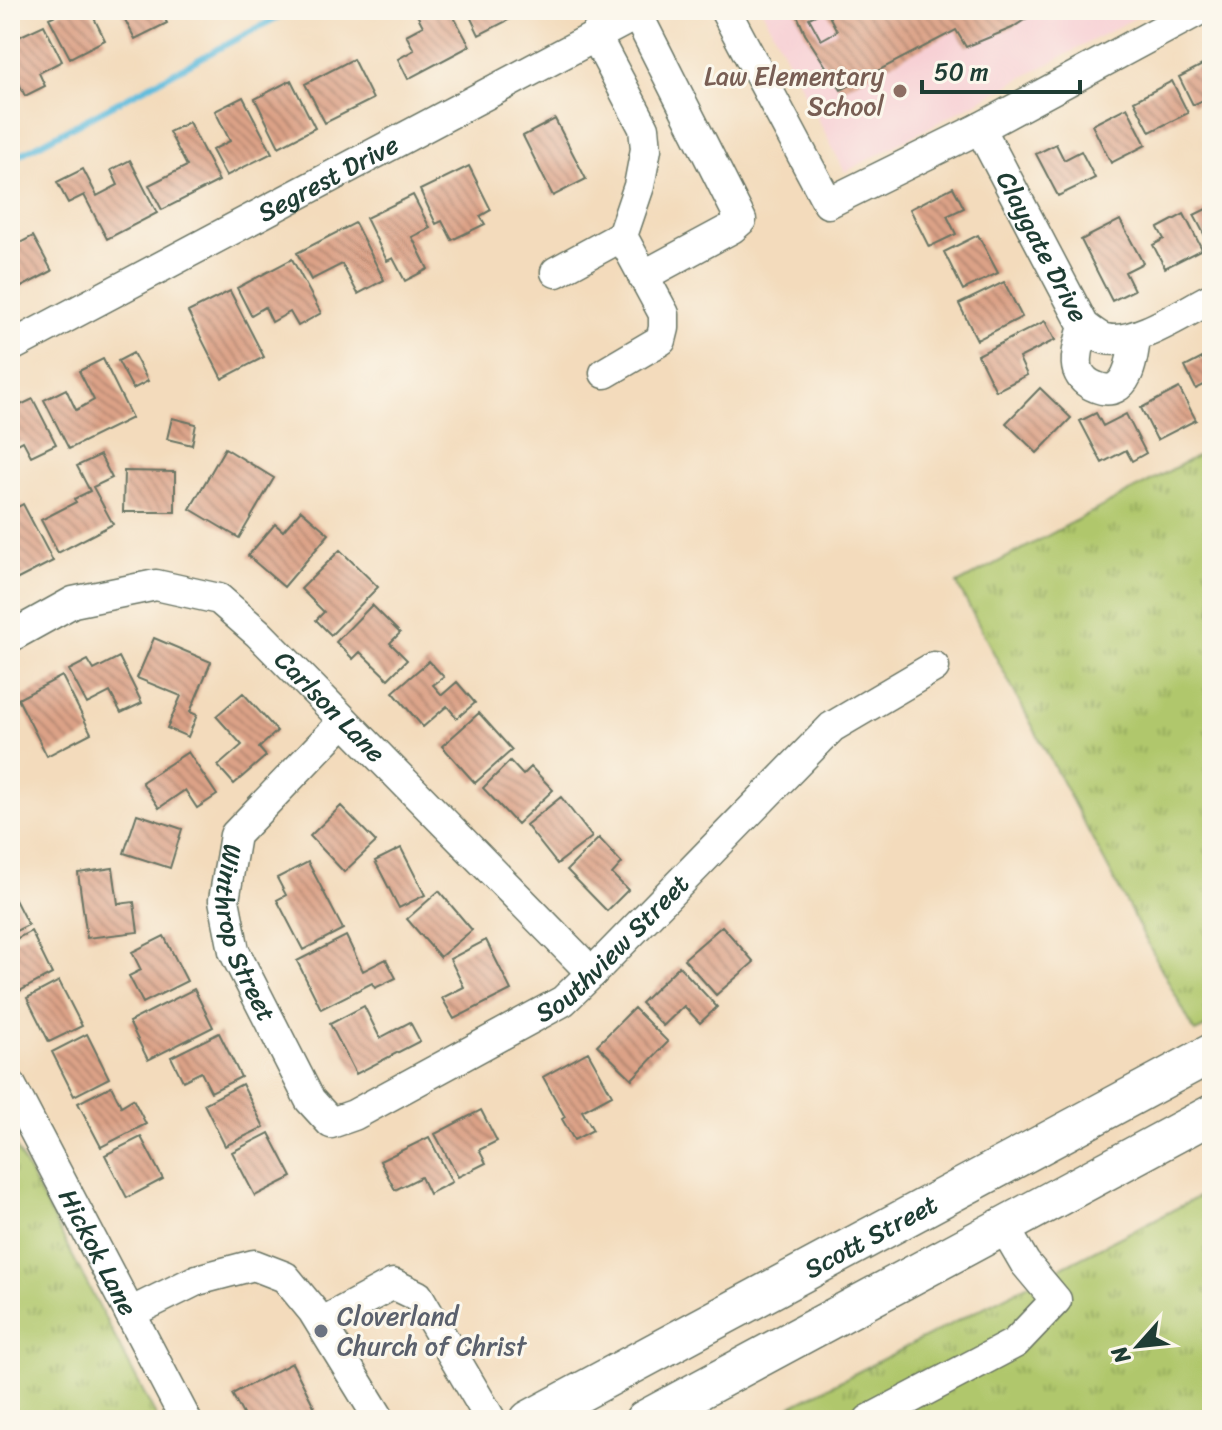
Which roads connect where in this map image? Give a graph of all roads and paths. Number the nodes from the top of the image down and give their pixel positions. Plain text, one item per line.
1 (725, 10) edge
2 (1199, 10) edge
3 (641, 12) edge
4 (595, 35) junction
5 (980, 128) junction
6 (622, 236) junction
7 (556, 272) dead end
8 (643, 276) junction
9 (1212, 298) edge
10 (1084, 326) junction
11 (1135, 337) junction
12 (10, 347) edge
13 (605, 373) dead end
14 (10, 637) edge
15 (934, 667) dead end
16 (344, 721) junction
17 (592, 973) junction
18 (280, 1042) joint
19 (1212, 1053) edge
20 (10, 1084) edge
21 (1129, 1097) junction
22 (1212, 1114) edge
23 (1153, 1146) junction
24 (1004, 1227) junction
25 (130, 1313) junction
26 (321, 1323) junction
27 (186, 1420) edge
28 (380, 1420) edge
29 (491, 1420) edge
30 (529, 1420) edge
31 (644, 1420) edge
32 (869, 1420) edge

1 - 5 street
2 - 5 street
3 - 4 street, Segrest Drive
3 - 8 street
4 - 6 street
4 - 12 street, Segrest Drive
5 - 10 street, Claygate Drive
6 - 7 street
6 - 8 street
8 - 13 street
9 - 11 street
10 - 11 street, Claygate Drive
10 - 11 street
14 - 16 street, Carlson Lane
15 - 17 street, Southview Street
16 - 17 street, Carlson Lane
16 - 18 street, Winthrop Street
17 - 18 street, Southview Street
19 - 21 main road, Scott Street
20 - 25 street, Hickok Lane
21 - 23 main road
21 - 30 main road, Scott Street
22 - 23 main road
23 - 24 main road
24 - 31 main road
24 - 32 street
25 - 26 street
25 - 27 street, Hickok Lane
26 - 28 street
26 - 29 street

